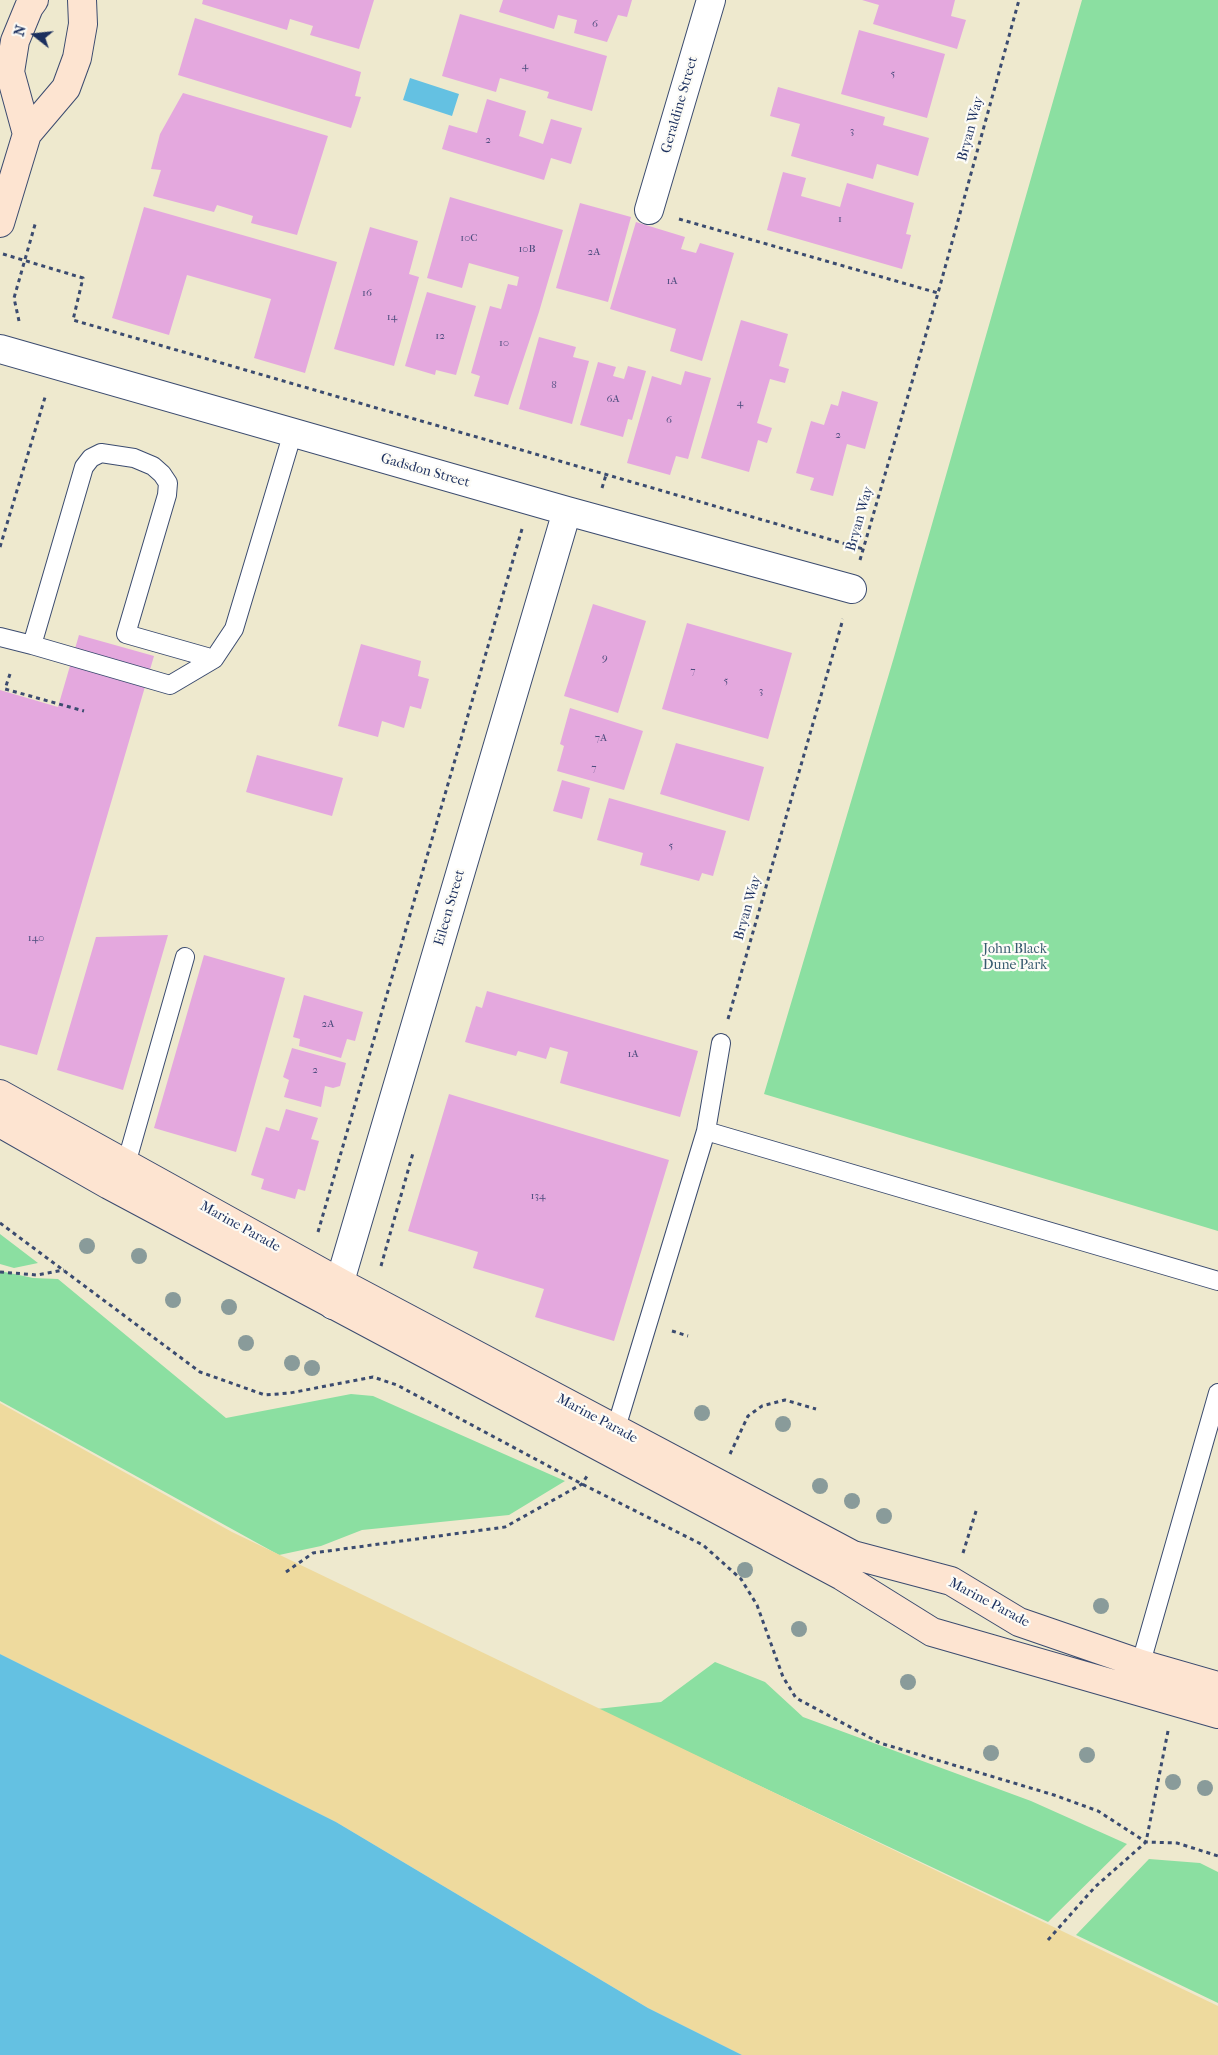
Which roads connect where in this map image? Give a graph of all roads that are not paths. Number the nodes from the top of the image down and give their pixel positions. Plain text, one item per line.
1 (34, 0) edge
2 (82, 0) edge
3 (711, 0) edge
4 (27, 134) junction
5 (649, 210) road end
6 (0, 223) edge
7 (0, 349) edge
8 (290, 431) junction
9 (567, 511) junction
10 (852, 589) road end
11 (0, 637) edge
12 (32, 645) junction
13 (214, 659) junction
14 (185, 957) dead end
15 (721, 1043) road end
16 (0, 1094) edge
17 (0, 1123) edge
18 (706, 1131) junction
19 (126, 1164) junction
20 (1218, 1281) edge
21 (337, 1294) junction
22 (1218, 1393) edge
23 (610, 1439) junction
24 (1141, 1664) junction
25 (1218, 1686) edge
26 (1134, 1690) junction
27 (1218, 1714) edge

1 - 4 main road
2 - 4 main road
3 - 5 street, Geraldine Street
4 - 6 main road
7 - 8 street, Gadsdon Street
8 - 9 street, Gadsdon Street
8 - 13 lane
9 - 10 street, Gadsdon Street
9 - 21 street, Eileen Street
11 - 12 lane
12 - 13 lane
12 - 13 lane
14 - 19 lane
15 - 18 lane
16 - 19 main road, Marine Parade
17 - 21 main road, Marine Parade
18 - 20 lane
18 - 23 lane
19 - 21 main road, Marine Parade
21 - 23 main road, Marine Parade
22 - 24 lane
23 - 24 main road, Marine Parade
23 - 26 main road, Marine Parade
24 - 25 main road, Marine Parade
24 - 26 lane
26 - 27 main road, Marine Parade

